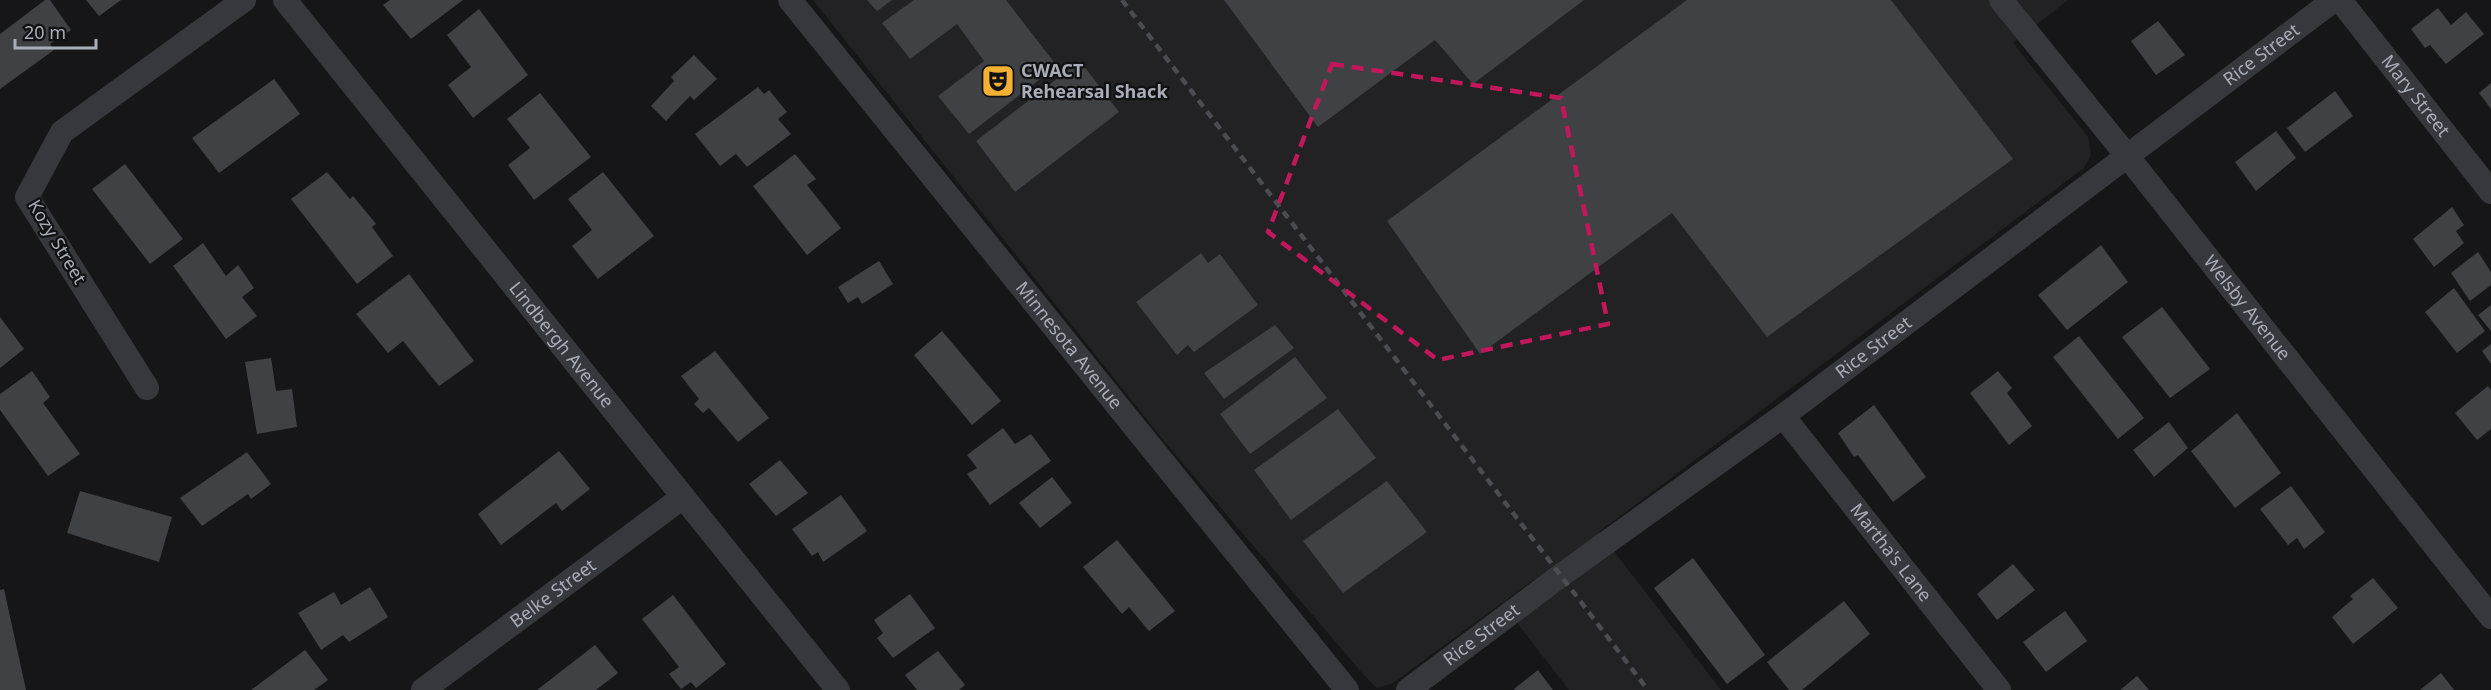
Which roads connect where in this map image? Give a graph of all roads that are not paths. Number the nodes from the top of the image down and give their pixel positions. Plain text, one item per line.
1 (244, 0) edge
2 (285, 0) edge
3 (790, 0) edge
4 (2001, 0) edge
5 (2334, 0) edge
6 (2340, 0) edge
7 (2128, 157) junction
8 (2491, 192) edge
9 (147, 388) dead end
10 (1783, 416) junction
11 (683, 496) junction
12 (2491, 617) edge
13 (423, 690) edge
14 (838, 690) edge
15 (1347, 690) edge
16 (1408, 690) edge
17 (1999, 690) edge

1 - 9 street, Kozy Street
2 - 11 street, Lindbergh Avenue
3 - 15 street, Minnesota Avenue
4 - 7 street, Welsby Avenue
5 - 7 street, Rice Street
6 - 8 street, Mary Street
7 - 10 street, Rice Street
7 - 12 street, Welsby Avenue
10 - 16 street, Rice Street
10 - 17 street, Martha's Lane
11 - 13 street, Belke Street
11 - 14 street, Lindbergh Avenue

